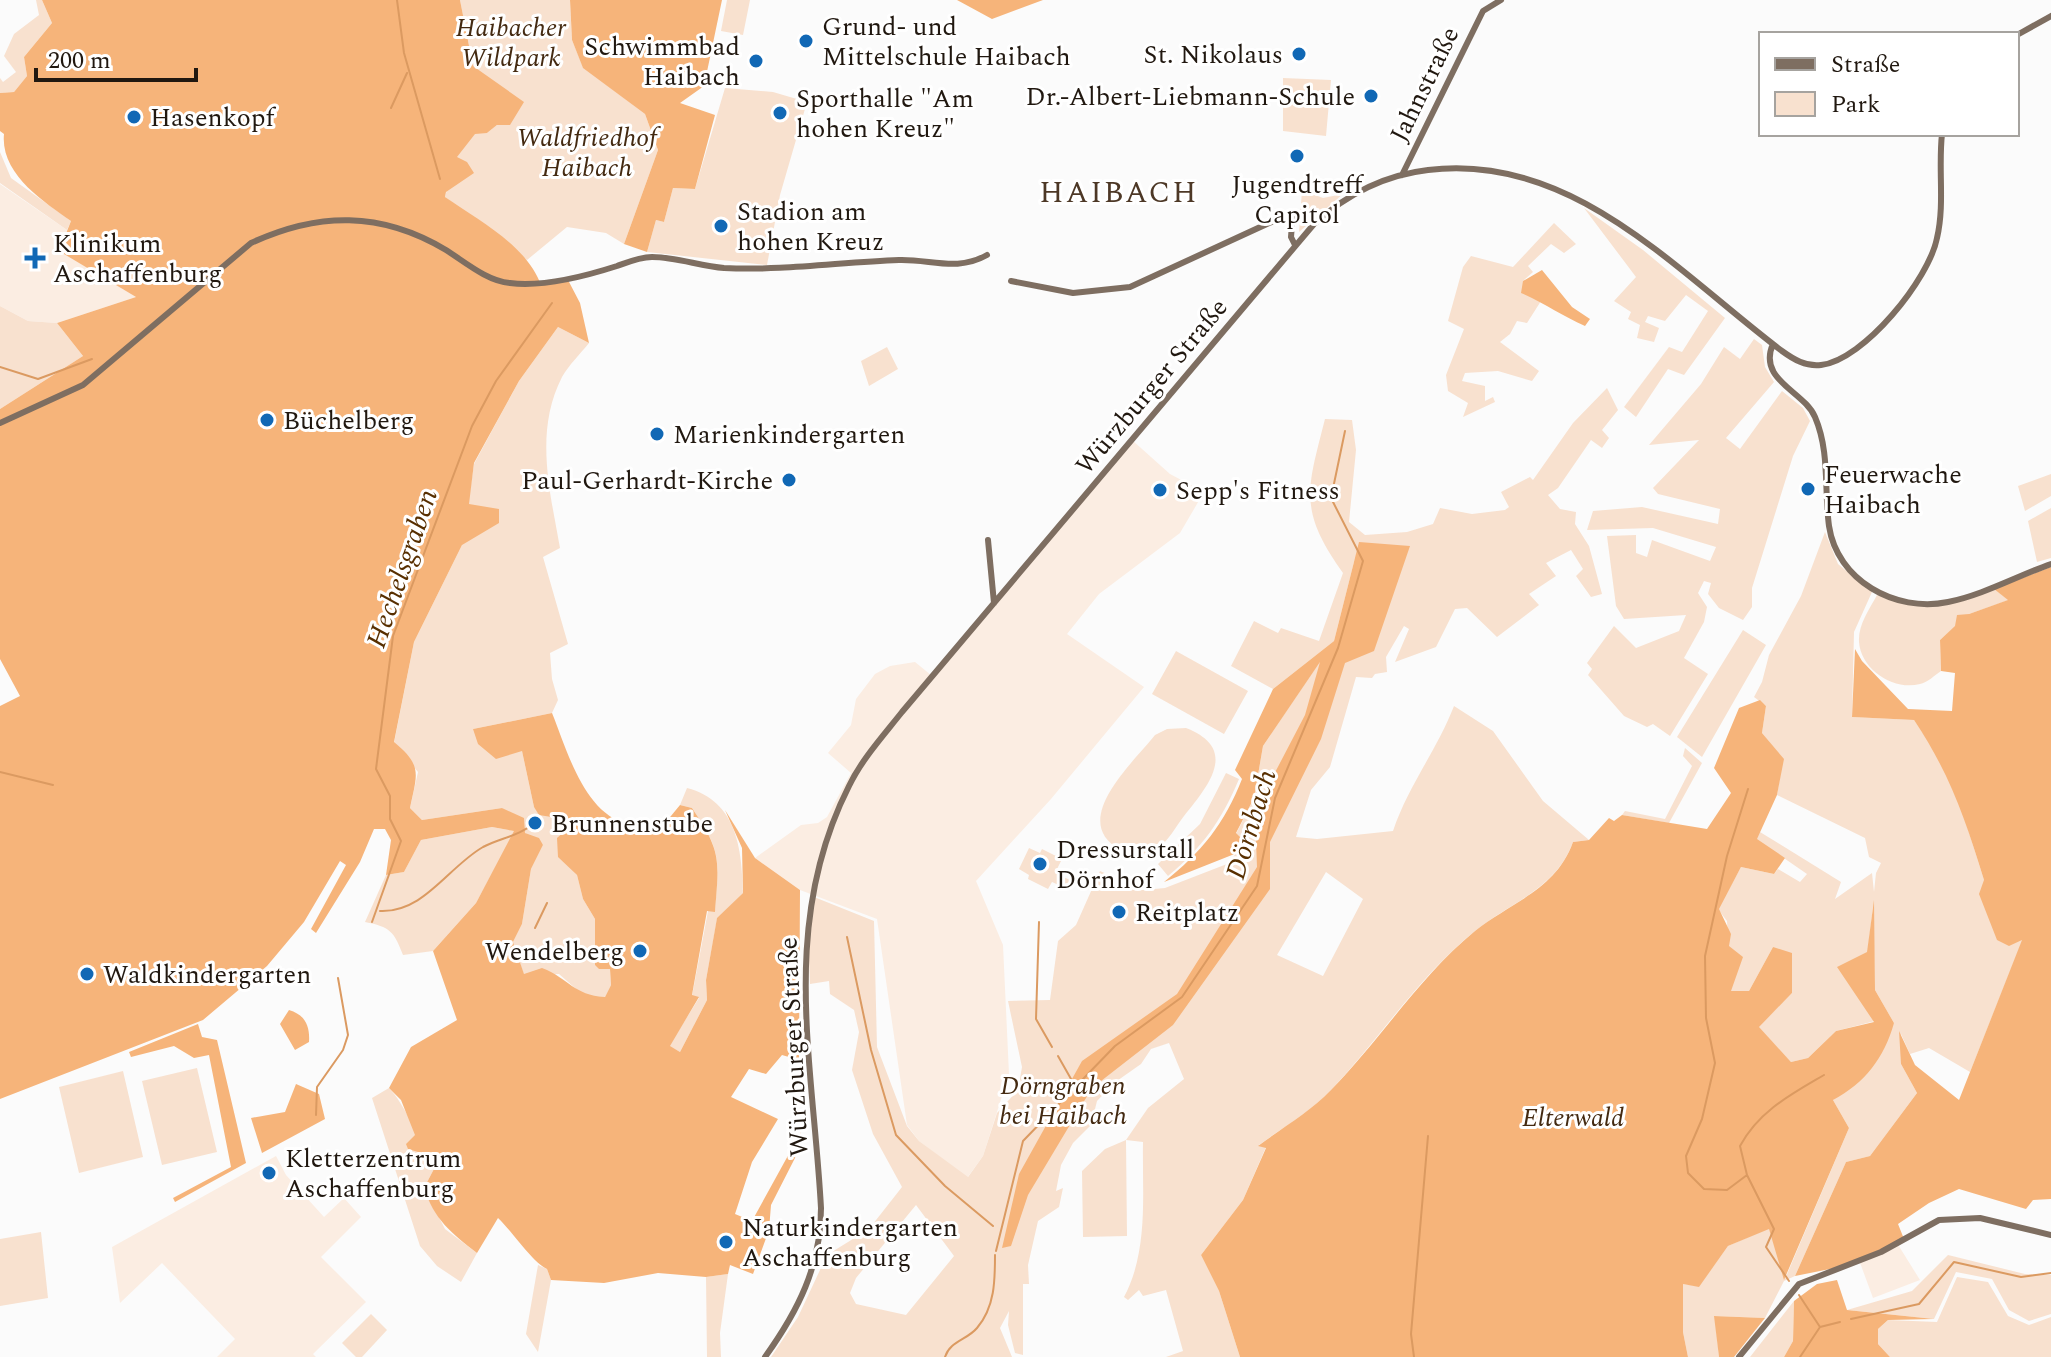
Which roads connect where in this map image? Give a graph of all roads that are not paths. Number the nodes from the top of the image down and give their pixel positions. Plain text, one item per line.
1 (1501, 0) edge
2 (2051, 16) edge
3 (2019, 34) edge
4 (1942, 136) edge
5 (1401, 175) junction
6 (1295, 245) junction
7 (987, 255) dead end
8 (1011, 281) dead end
9 (1773, 344) junction
10 (0, 423) edge
11 (988, 540) dead end
12 (2051, 564) edge
13 (992, 575) junction
14 (1007, 588) junction
15 (994, 603) junction
16 (2051, 1235) edge
17 (765, 1357) edge
18 (1739, 1357) edge

1 - 5 street, Jahnstraße
2 - 3 street
4 - 9 street, Würzburger Straße
5 - 6 street, Würzburger Straße
5 - 9 street, Würzburger Straße
6 - 8 street
6 - 14 street, Würzburger Straße
7 - 10 street
9 - 12 street
11 - 13 street
13 - 14 street
13 - 15 street
14 - 15 street, Würzburger Straße
15 - 17 street, Würzburger Straße
16 - 18 street

